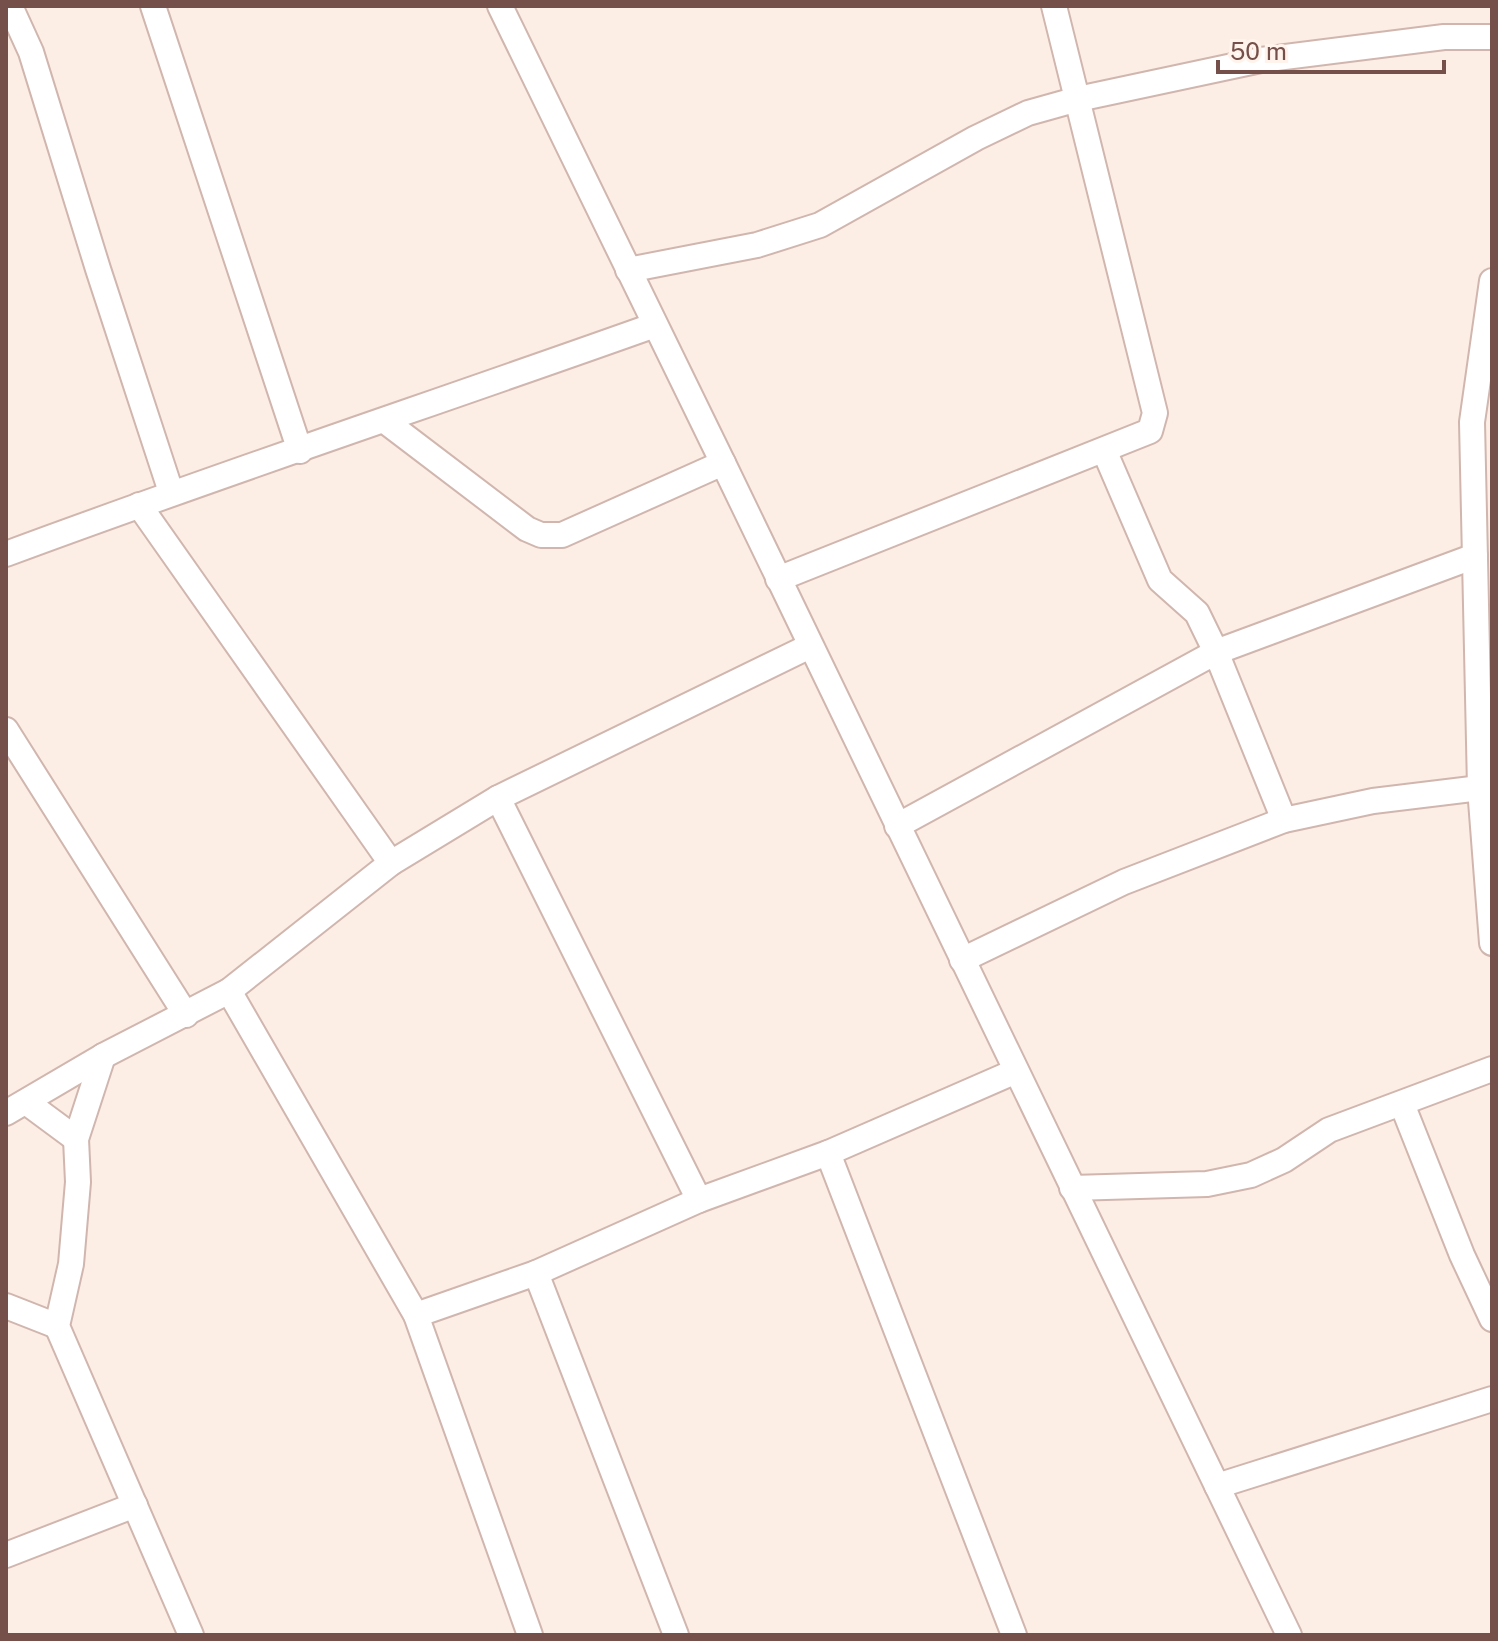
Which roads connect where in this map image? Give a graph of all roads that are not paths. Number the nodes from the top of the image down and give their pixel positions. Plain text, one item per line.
1 (10, 6) edge
2 (153, 6) edge
3 (500, 6) edge
4 (1054, 6) edge
5 (1492, 37) edge
6 (1078, 99) junction
7 (628, 270) junction
8 (1492, 281) edge
9 (655, 325) junction
10 (385, 421) junction
11 (1104, 450) junction
12 (300, 451) junction
13 (723, 463) junction
14 (171, 492) junction
15 (139, 505) junction
16 (6, 554) edge
17 (1475, 556) junction
18 (778, 579) junction
19 (810, 646) junction
20 (1216, 652) junction
21 (6, 730) edge
22 (1480, 788) junction
23 (498, 798) junction
24 (1284, 820) junction
25 (897, 826) junction
26 (391, 863) junction
27 (1492, 943) edge
28 (962, 960) junction
29 (229, 991) junction
30 (186, 1015) junction
31 (103, 1056) junction
32 (1492, 1069) edge
33 (1016, 1071) junction
34 (1402, 1104) junction
35 (16, 1108) edge
36 (76, 1139) junction
37 (828, 1153) junction
38 (1072, 1188) junction
39 (699, 1200) junction
40 (536, 1273) junction
41 (6, 1306) edge
42 (416, 1315) junction
43 (1492, 1319) edge
44 (57, 1326) junction
45 (1492, 1399) edge
46 (1217, 1486) junction
47 (135, 1505) junction
48 (6, 1555) edge
49 (191, 1635) edge
50 (530, 1635) edge
51 (676, 1635) edge
52 (1014, 1635) edge
53 (1289, 1635) edge

1 - 14 street
2 - 12 street
3 - 7 street
4 - 6 street
5 - 6 street
6 - 7 street
6 - 11 street
7 - 9 street
8 - 17 street
9 - 10 street
9 - 13 street
10 - 12 street
10 - 13 street
11 - 18 street
11 - 20 street
12 - 14 street
13 - 18 street
14 - 15 street
15 - 16 street
15 - 26 street
17 - 20 street
17 - 22 street
18 - 19 street
19 - 23 street
19 - 25 street
20 - 24 street
20 - 25 street
21 - 30 street
22 - 24 street
22 - 27 street
23 - 26 street
23 - 39 street
24 - 28 street
25 - 28 street
26 - 29 street
28 - 33 street
29 - 30 street
29 - 42 street
30 - 31 street
31 - 35 street
31 - 36 street
32 - 34 street
33 - 37 street
33 - 38 street
34 - 38 street
34 - 43 street
35 - 36 street
36 - 44 street
37 - 39 street
37 - 52 street
38 - 46 street
39 - 40 street
40 - 42 street
40 - 51 street
41 - 44 street
42 - 50 street
44 - 47 street
45 - 46 street
46 - 53 street
47 - 48 street
47 - 49 street

